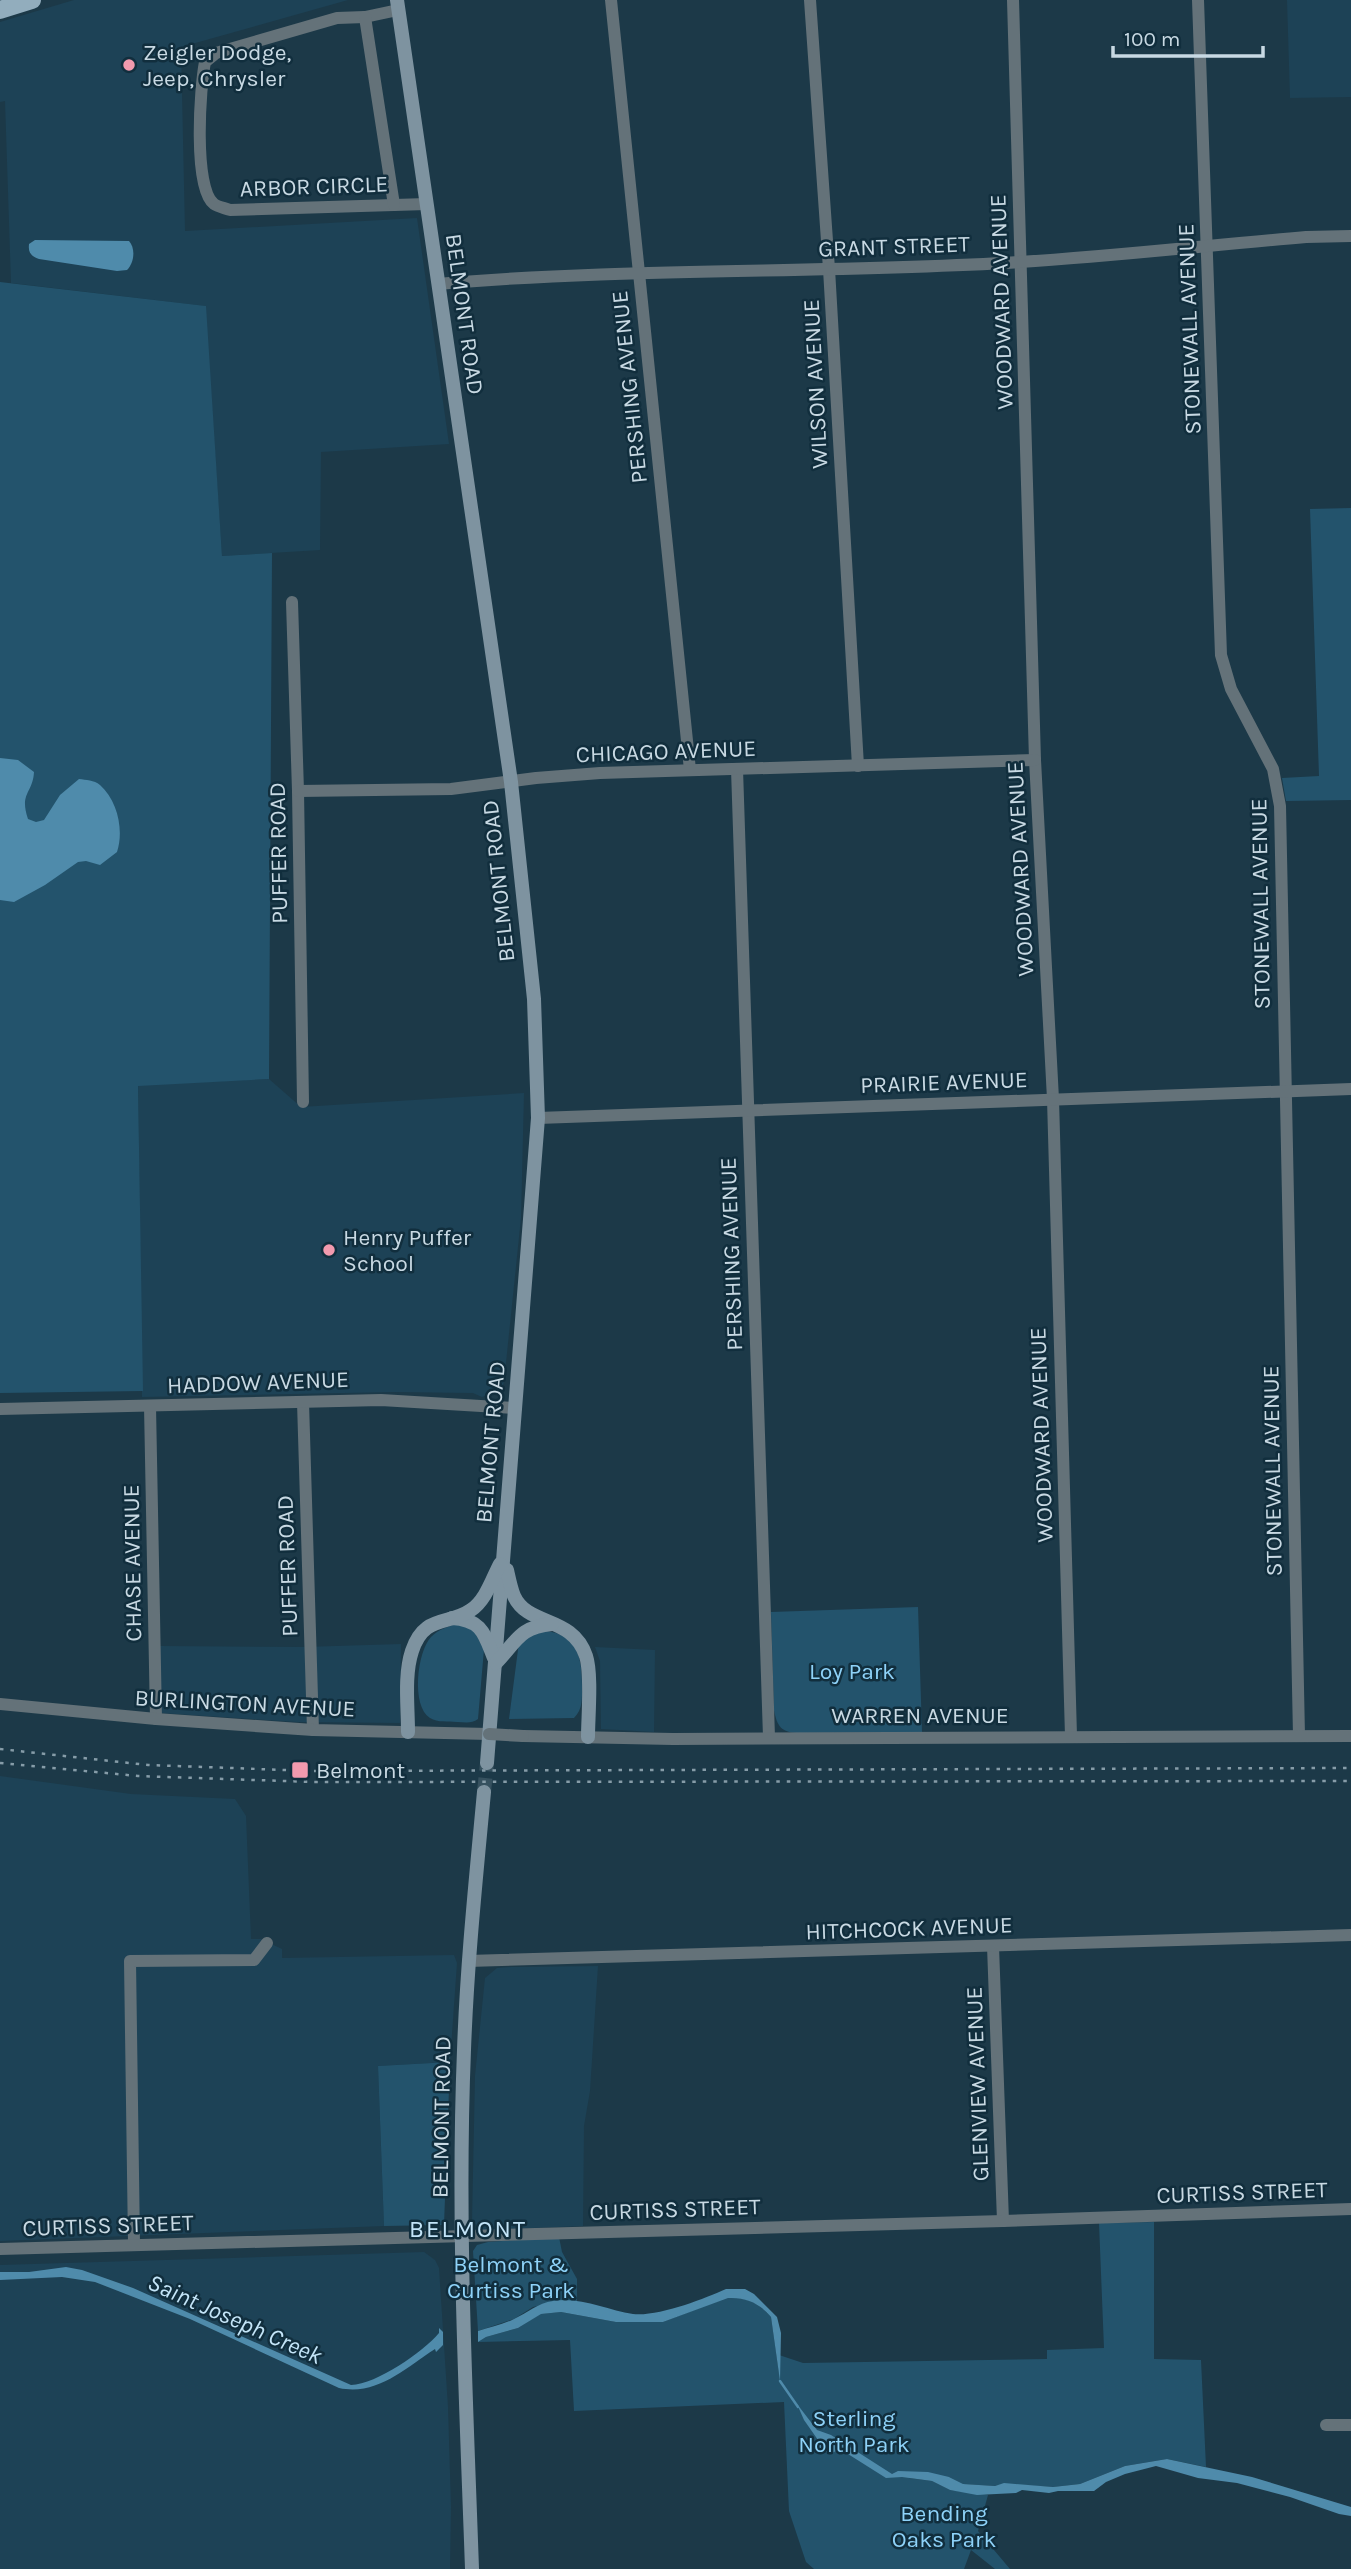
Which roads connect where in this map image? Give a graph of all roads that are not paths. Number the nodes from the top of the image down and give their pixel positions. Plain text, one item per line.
1 (32, 0) edge
2 (611, 0) edge
3 (810, 0) edge
4 (1013, 0) edge
5 (1198, 0) edge
6 (397, 5) edge
7 (0, 10) edge
8 (365, 17) junction
9 (426, 204) junction
10 (394, 205) junction
11 (1351, 236) edge
12 (1207, 246) junction
13 (1021, 262) junction
14 (829, 269) junction
15 (638, 273) junction
16 (438, 284) junction
17 (292, 602) dead end
18 (1035, 760) junction
19 (858, 766) junction
20 (737, 769) junction
21 (690, 770) junction
22 (511, 782) junction
23 (298, 791) junction
24 (1351, 1089) edge
25 (1285, 1091) junction
26 (1053, 1099) junction
27 (303, 1102) dead end
28 (747, 1111) junction
29 (538, 1118) junction
30 (303, 1402) junction
31 (150, 1406) junction
32 (516, 1408) junction
33 (0, 1409) edge
34 (504, 1557) junction
35 (447, 1618) junction
36 (553, 1623) junction
37 (496, 1663) junction
38 (0, 1704) edge
39 (156, 1719) junction
40 (313, 1730) junction
41 (408, 1732) junction
42 (489, 1734) joint
43 (1071, 1736) junction
44 (1299, 1736) junction
45 (1351, 1736) edge
46 (588, 1737) junction
47 (769, 1737) junction
48 (487, 1763) tunnel mouth
49 (484, 1792) tunnel mouth
50 (1351, 1935) edge
51 (267, 1944) dead end
52 (993, 1946) junction
53 (468, 1961) junction
54 (1351, 2209) edge
55 (1003, 2221) junction
56 (463, 2236) junction
57 (134, 2244) junction
58 (0, 2249) edge
59 (1351, 2425) edge
60 (1326, 2426) dead end
61 (472, 2569) edge

1 - 7 main road
2 - 15 street, PERSHING AVENUE
3 - 14 street, WILSON AVENUE
4 - 13 street, WOODWARD AVENUE
5 - 12 street, STONEWALL AVENUE
6 - 8 street, ARBOR CIRCLE
6 - 9 main road, BELMONT ROAD
8 - 10 street
8 - 10 street, ARBOR CIRCLE
9 - 10 street, ARBOR CIRCLE
9 - 16 main road, BELMONT ROAD
11 - 12 street, GRANT STREET
12 - 13 street, GRANT STREET
12 - 25 street, STONEWALL AVENUE
13 - 14 street, GRANT STREET
13 - 18 street, WOODWARD AVENUE
14 - 15 street, GRANT STREET
14 - 19 street, WILSON AVENUE
15 - 16 street, GRANT STREET
15 - 21 street, PERSHING AVENUE
16 - 22 main road, BELMONT ROAD
17 - 23 street, PUFFER ROAD
18 - 19 street, CHICAGO AVENUE
18 - 26 street, WOODWARD AVENUE
19 - 20 street, CHICAGO AVENUE
20 - 21 street, CHICAGO AVENUE
20 - 28 street, PERSHING AVENUE
21 - 22 street, CHICAGO AVENUE
22 - 23 street, CHICAGO AVENUE
22 - 29 main road, BELMONT ROAD
23 - 27 street, PUFFER ROAD
24 - 25 street, PRAIRIE AVENUE
25 - 26 street, PRAIRIE AVENUE
25 - 44 street, STONEWALL AVENUE
26 - 28 street, PRAIRIE AVENUE
26 - 43 street, WOODWARD AVENUE
28 - 29 street, PRAIRIE AVENUE
28 - 47 street, PERSHING AVENUE
29 - 32 main road, BELMONT ROAD
30 - 31 street, HADDOW AVENUE
30 - 32 street, HADDOW AVENUE
30 - 40 street, PUFFER ROAD
31 - 33 street, HADDOW AVENUE
31 - 39 street, CHASE AVENUE
32 - 34 main road, BELMONT ROAD
34 - 35 main road
34 - 36 main road
34 - 37 main road, BELMONT ROAD
35 - 37 main road
35 - 41 main road
36 - 37 main road
36 - 46 main road
37 - 48 main road, BELMONT ROAD
38 - 39 street, BURLINGTON AVENUE
39 - 40 street, BURLINGTON AVENUE
40 - 41 street, BURLINGTON AVENUE
41 - 42 street, BURLINGTON AVENUE
42 - 46 street, WARREN AVENUE, bridge
43 - 44 street, WARREN AVENUE
43 - 47 street, WARREN AVENUE
44 - 45 street, WARREN AVENUE
46 - 47 street, WARREN AVENUE
49 - 53 main road, BELMONT ROAD
50 - 52 street, HITCHCOCK AVENUE
51 - 57 street
52 - 53 street, HITCHCOCK AVENUE
52 - 55 street, GLENVIEW AVENUE
53 - 56 main road, BELMONT ROAD
54 - 55 street, CURTISS STREET
55 - 56 street, CURTISS STREET
56 - 57 street, CURTISS STREET
56 - 61 main road, BELMONT ROAD
57 - 58 street, CURTISS STREET
59 - 60 street

